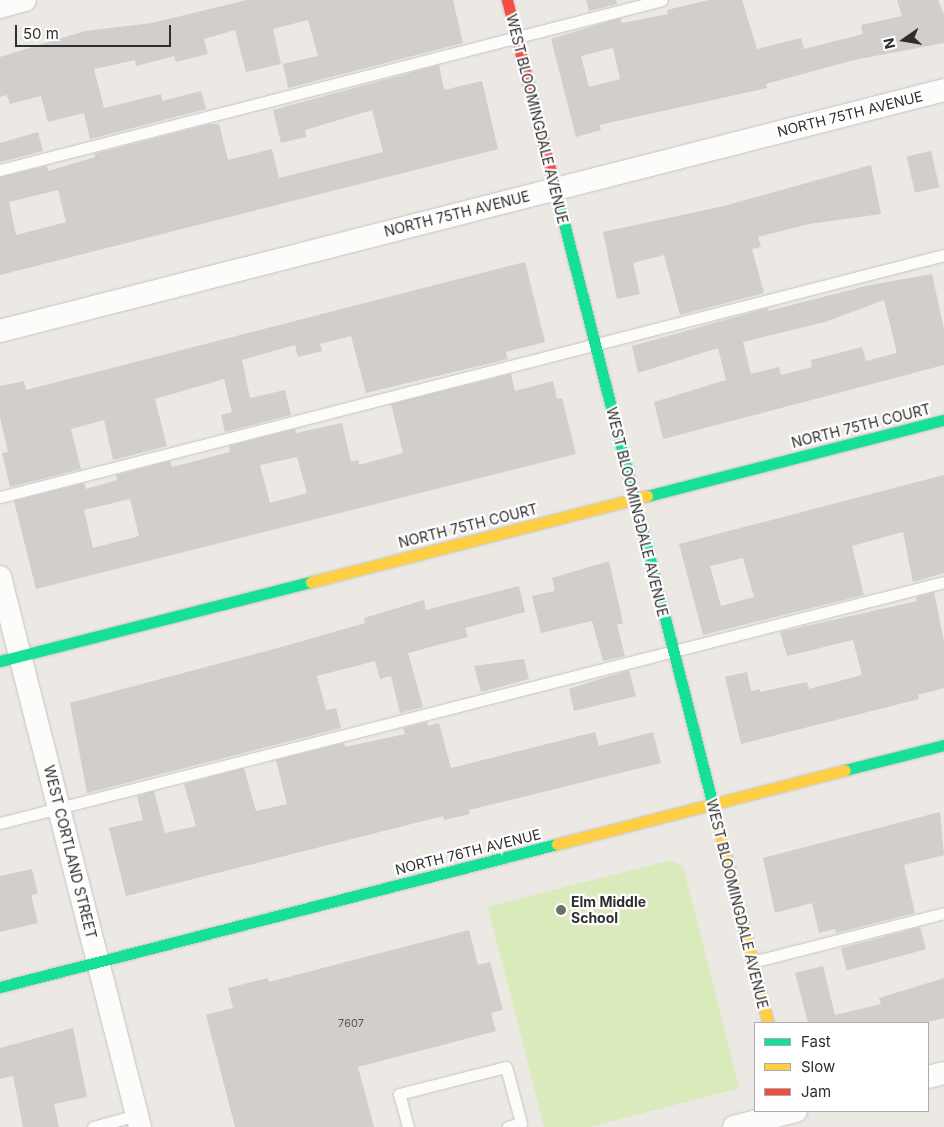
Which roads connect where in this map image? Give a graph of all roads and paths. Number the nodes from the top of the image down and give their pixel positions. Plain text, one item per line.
1 (25, 0) edge
2 (507, 0) edge
3 (662, 0) edge
4 (0, 6) edge
5 (516, 38) junction
6 (944, 90) edge
7 (0, 170) edge
8 (555, 189) junction
9 (944, 255) edge
10 (0, 331) edge
11 (594, 344) junction
12 (944, 420) edge
13 (0, 496) edge
14 (634, 499) junction
15 (0, 577) edge
16 (944, 582) edge
17 (673, 651) junction
18 (10, 659) edge
19 (944, 746) edge
20 (712, 805) junction
21 (59, 808) junction
22 (0, 823) edge
23 (944, 913) edge
24 (98, 962) junction
25 (752, 962) junction
26 (0, 987) edge
27 (768, 1022) edge
28 (944, 1073) edge
29 (929, 1077) edge
30 (793, 1115) edge
31 (139, 1121) edge
32 (93, 1127) edge
33 (408, 1127) edge
34 (508, 1127) edge
35 (734, 1127) edge

1 - 4 street
2 - 5 street, WEST BLOOMINGDALE AVENUE
3 - 5 lane
5 - 7 lane
5 - 8 street, WEST BLOOMINGDALE AVENUE
6 - 8 street, NORTH 75TH AVENUE
8 - 10 street, NORTH 75TH AVENUE
8 - 11 street, WEST BLOOMINGDALE AVENUE
9 - 11 lane
11 - 13 lane
11 - 14 street, WEST BLOOMINGDALE AVENUE
12 - 14 street, NORTH 75TH COURT
14 - 17 street, WEST BLOOMINGDALE AVENUE
14 - 18 street, NORTH 75TH COURT
15 - 18 street, WEST CORTLAND STREET
16 - 17 lane
17 - 20 street, WEST BLOOMINGDALE AVENUE
17 - 21 lane
18 - 21 street, WEST CORTLAND STREET
19 - 20 street, NORTH 76TH AVENUE
20 - 24 street, NORTH 76TH AVENUE
20 - 25 street, WEST BLOOMINGDALE AVENUE
21 - 22 lane
21 - 24 street, WEST CORTLAND STREET
23 - 25 lane
24 - 26 street, NORTH 76TH AVENUE
24 - 31 street, WEST CORTLAND STREET
25 - 27 street, WEST BLOOMINGDALE AVENUE
28 - 29 street
30 - 35 street
31 - 32 lane
33 - 34 lane

